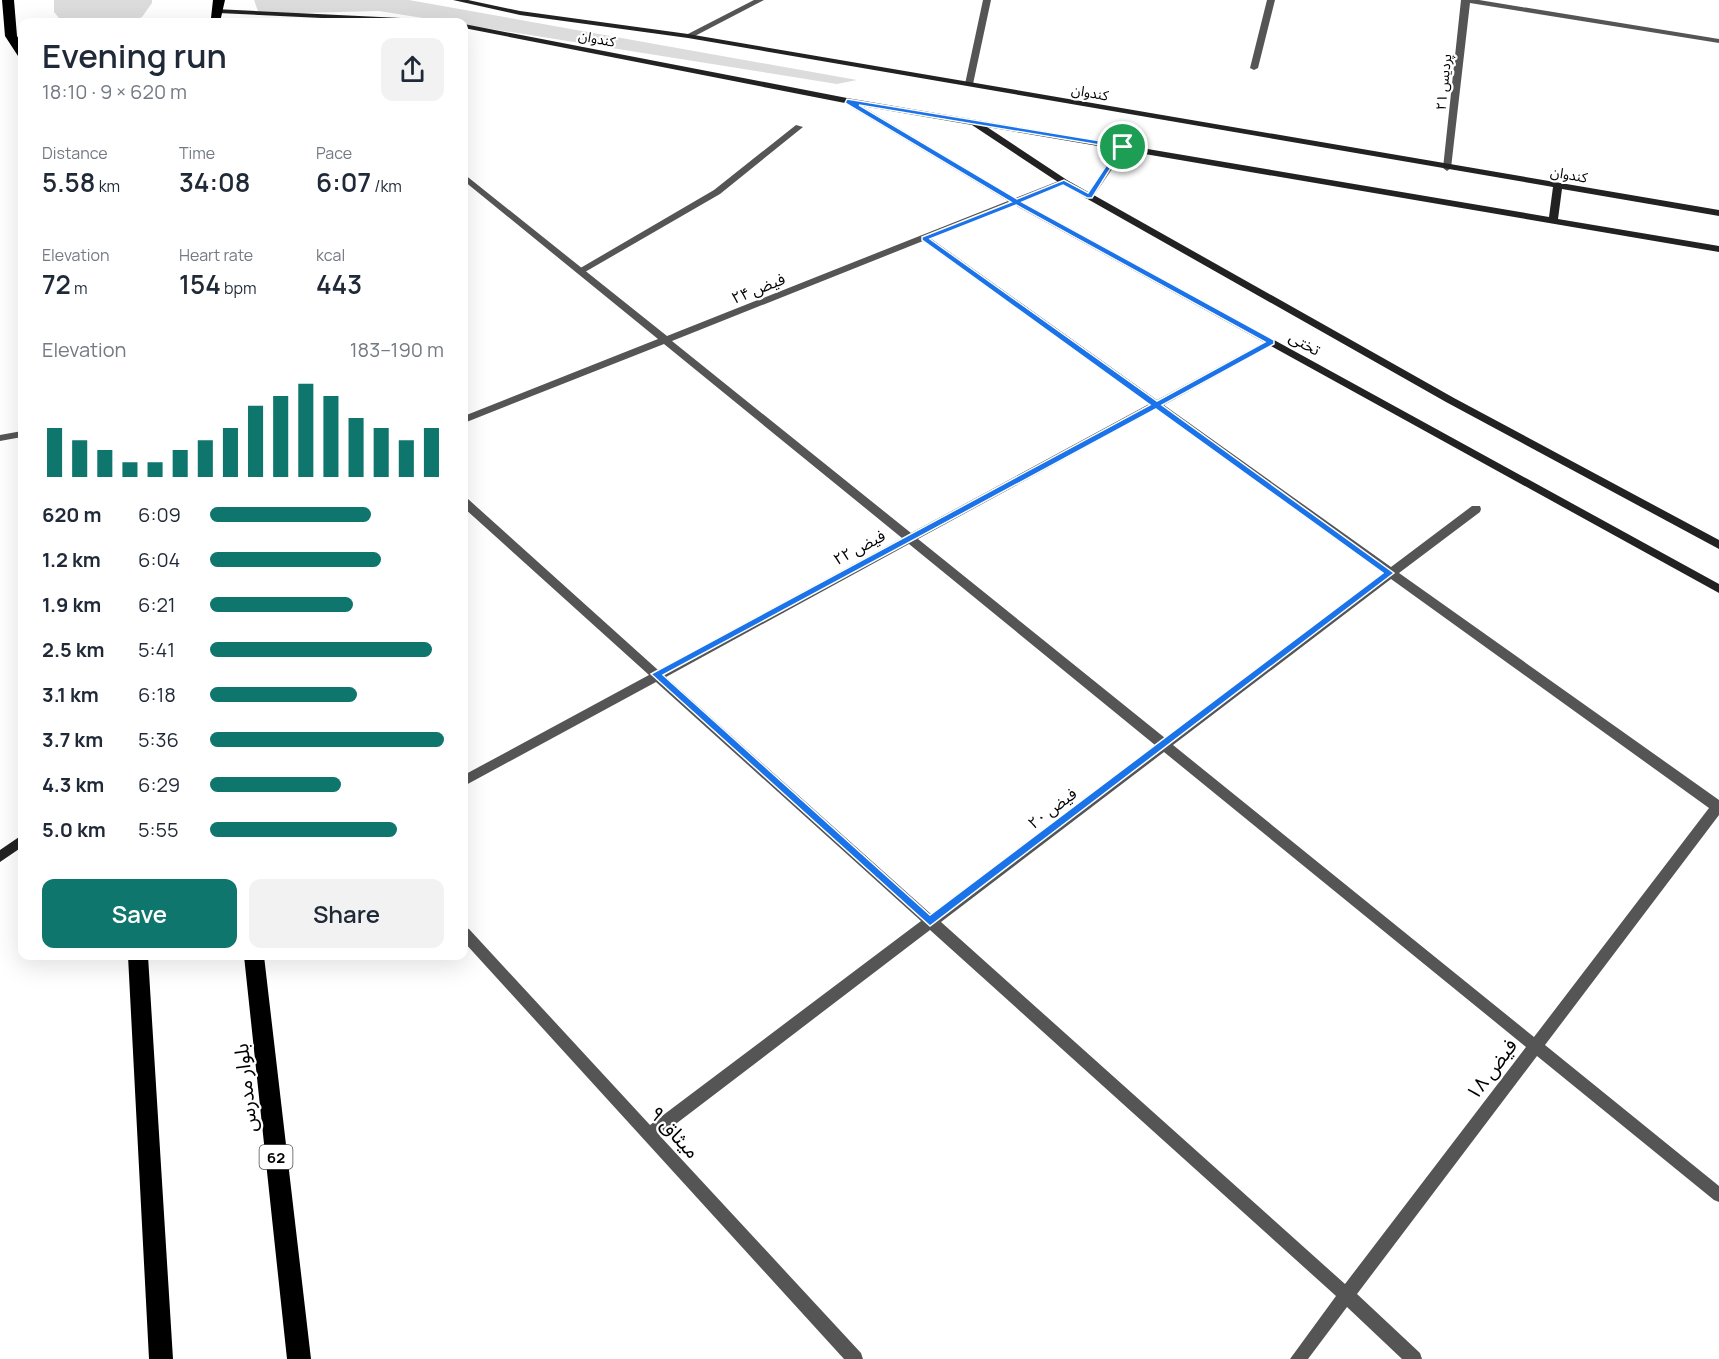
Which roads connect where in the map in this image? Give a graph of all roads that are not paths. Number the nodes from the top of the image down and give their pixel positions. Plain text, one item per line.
1 (8, 0) edge
2 (457, 0) edge
3 (760, 0) edge
4 (987, 0) edge
5 (1271, 0) edge
6 (1465, 0) edge
7 (217, 15) edge
8 (360, 16) junction
9 (354, 18) edge
10 (388, 18) edge
11 (468, 27) edge
12 (688, 36) junction
13 (1719, 41) edge
14 (18, 47) edge
15 (1254, 68) dead end
16 (969, 84) junction
17 (847, 101) junction
18 (971, 121) junction
19 (799, 127) dead end
20 (1123, 147) junction
21 (1447, 168) junction
22 (468, 180) edge
23 (1064, 182) junction
24 (1557, 186) junction
25 (1089, 196) junction
26 (1016, 202) junction
27 (1719, 213) edge
28 (1553, 221) junction
29 (924, 238) junction
30 (1719, 249) edge
31 (582, 270) junction
32 (668, 340) junction
33 (1271, 342) junction
34 (1156, 405) junction
35 (468, 418) edge
36 (18, 435) edge
37 (0, 438) edge
38 (468, 506) edge
39 (1476, 509) dead end
40 (911, 538) junction
41 (1719, 544) edge
42 (1390, 573) junction
43 (1719, 589) edge
44 (656, 674) junction
45 (1165, 744) junction
46 (468, 779) edge
47 (1718, 807) edge
48 (18, 843) edge
49 (0, 857) edge
50 (930, 921) junction
51 (468, 937) edge
52 (138, 960) edge
53 (254, 960) edge
54 (1536, 1045) junction
55 (649, 1135) junction
56 (1719, 1195) edge
57 (1347, 1296) junction
58 (161, 1359) edge
59 (298, 1359) edge
60 (855, 1359) edge
61 (1298, 1359) edge
62 (1414, 1359) edge

1 - 14 highway
2 - 12 main road, کندوان
3 - 12 street
4 - 16 street
5 - 15 street
6 - 13 street
6 - 21 street, پردیس ۲۱
7 - 8 main road
8 - 9 main road
8 - 10 main road
11 - 17 main road, کندوان
12 - 16 main road, کندوان
16 - 21 main road, کندوان
17 - 18 main road, کندوان
17 - 26 main road, تختی
18 - 20 main road, کندوان
18 - 23 main road, تختی
19 - 31 street
20 - 25 street
20 - 28 main road, کندوان
21 - 24 main road, کندوان
22 - 31 street
23 - 25 main road, تختی
23 - 26 street, فیض ۲۴
24 - 27 main road, کندوان
24 - 28 main road
25 - 41 main road, تختی
26 - 29 street, فیض ۲۴
26 - 33 main road, تختی
28 - 30 main road, کندوان
29 - 32 street, فیض ۲۴
29 - 34 street
31 - 32 street
32 - 35 street, فیض ۲۴
32 - 40 street
33 - 34 street, فیض ۲۲
33 - 43 main road, تختی
34 - 40 street, فیض ۲۲
34 - 42 street
36 - 37 street
38 - 44 street
39 - 42 street, فیض ۲۰
40 - 44 street, فیض ۲۲
40 - 45 street
42 - 45 street, فیض ۲۰
42 - 47 street
44 - 46 street, فیض ۲۲
44 - 50 street
45 - 50 street, فیض ۲۰
45 - 54 street
47 - 54 street, فیض ۱۸
48 - 49 main road
50 - 55 street, فیض ۲۰
50 - 57 street
51 - 55 street, میثاق ۹
52 - 58 highway
53 - 59 highway, بلوار مدرس / 62
54 - 56 street
54 - 57 street, فیض ۱۸
55 - 60 street, میثاق ۹
57 - 61 street, فیض ۱۸
57 - 62 street

